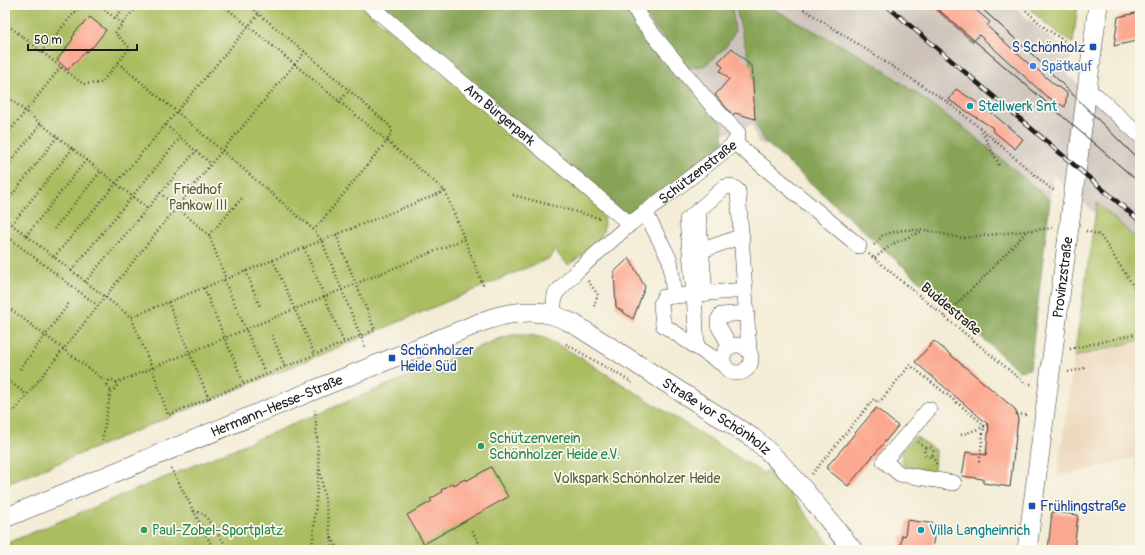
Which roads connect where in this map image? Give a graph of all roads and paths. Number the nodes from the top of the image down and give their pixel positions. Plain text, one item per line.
1 (81, 5) edge
2 (100, 5) edge
3 (126, 5) edge
4 (138, 5) edge
5 (223, 5) edge
6 (370, 5) edge
7 (633, 5) edge
8 (797, 5) edge
9 (1020, 5) edge
10 (1098, 5) edge
11 (249, 6) edge
12 (259, 14) junction
13 (115, 18) junction
14 (5, 23) edge
15 (122, 24) junction
16 (249, 27) junction
17 (1076, 47) dead end
18 (41, 52) junction
19 (305, 52) junction
20 (118, 64) junction
21 (295, 65) junction
22 (61, 67) junction
23 (349, 90) junction
24 (1087, 92) junction
25 (5, 95) edge
26 (339, 102) junction
27 (26, 110) junction
28 (177, 112) junction
29 (42, 123) junction
30 (166, 125) junction
31 (981, 129) junction
32 (58, 136) junction
33 (1140, 136) edge
34 (5, 137) edge
35 (180, 138) junction
36 (387, 141) junction
37 (735, 143) junction
38 (73, 148) junction
39 (196, 151) junction
40 (222, 152) junction
41 (87, 159) junction
42 (211, 164) junction
43 (1000, 167) dead end
44 (5, 168) edge
45 (101, 171) junction
46 (117, 183) junction
47 (445, 191) junction
48 (1056, 191) dead end
49 (160, 193) junction
50 (513, 195) dead end
51 (132, 196) junction
52 (243, 197) dead end
53 (5, 204) edge
54 (177, 207) junction
55 (148, 208) junction
56 (645, 212) junction
57 (601, 218) dead end
58 (5, 219) edge
59 (12, 224) junction
60 (630, 224) junction
61 (1053, 228) dead end
62 (54, 229) dead end
63 (314, 230) junction
64 (926, 230) junction
65 (1026, 231) junction
66 (1086, 231) dead end
67 (5, 234) edge
68 (209, 235) junction
69 (336, 235) junction
70 (26, 236) junction
71 (742, 236) junction
72 (464, 239) junction
73 (322, 241) junction
74 (304, 248) junction
75 (863, 249) junction
76 (696, 253) junction
77 (54, 257) junction
78 (875, 258) junction
79 (273, 260) junction
80 (71, 271) junction
81 (246, 271) junction
82 (225, 280) junction
83 (587, 280) dead end
84 (85, 282) junction
85 (356, 284) junction
86 (483, 285) dead end
87 (204, 288) junction
88 (342, 290) junction
89 (745, 290) junction
90 (699, 294) junction
91 (674, 296) junction
92 (1140, 296) edge
93 (105, 297) junction
94 (324, 297) junction
95 (70, 302) dead end
96 (168, 302) junction
97 (5, 305) edge
98 (98, 306) junction
99 (594, 306) dead end
100 (260, 307) dead end
101 (295, 309) junction
102 (747, 313) junction
103 (553, 315) junction
104 (944, 316) junction
105 (131, 317) junction
106 (246, 329) junction
107 (1140, 333) edge
108 (45, 335) junction
109 (272, 335) dead end
110 (360, 336) junction
111 (225, 338) junction
112 (344, 343) junction
113 (566, 344) dead end
114 (730, 346) junction
115 (365, 347) dead end
116 (697, 347) junction
117 (64, 349) junction
118 (1070, 349) dead end
119 (749, 350) junction
120 (189, 353) junction
121 (316, 355) junction
122 (724, 365) junction
123 (285, 367) junction
124 (152, 368) junction
125 (1085, 368) dead end
126 (20, 369) dead end
127 (1068, 372) dead end
128 (266, 375) junction
129 (5, 378) edge
130 (108, 382) junction
131 (116, 383) junction
132 (244, 384) junction
133 (635, 384) dead end
134 (1032, 384) dead end
135 (111, 390) junction
136 (27, 395) junction
137 (208, 399) junction
138 (929, 409) dead end
139 (315, 410) dead end
140 (1017, 414) dead end
141 (1027, 415) dead end
142 (5, 416) edge
143 (989, 425) dead end
144 (984, 426) junction
145 (961, 435) dead end
146 (102, 440) dead end
147 (979, 464) dead end
148 (320, 466) junction
149 (171, 468) dead end
150 (812, 475) dead end
151 (954, 483) dead end
152 (194, 511) junction
153 (5, 518) edge
154 (472, 531) dead end
155 (331, 537) junction
156 (214, 550) edge
157 (229, 550) edge
158 (312, 550) edge
159 (333, 550) edge
160 (339, 550) edge
161 (483, 550) edge
162 (853, 550) edge
163 (1027, 550) edge

1 - 18 path
2 - 13 path
3 - 13 path
4 - 15 path
5 - 16 path
6 - 60 street, Am Bürgerpark
7 - 37 street
8 - 31 path
9 - 17 path
10 - 24 main road, Provinzstraße
11 - 12 path
12 - 16 path
12 - 19 path
13 - 15 path
14 - 18 path
15 - 20 path
16 - 21 path
16 - 28 path
18 - 22 path
19 - 21 path
19 - 23 path
20 - 22 path
20 - 28 path
21 - 26 path
21 - 40 path
22 - 27 path
23 - 26 path
23 - 36 path
24 - 33 street
24 - 163 main road, Provinzstraße
25 - 27 path
26 - 36 path
27 - 29 path
27 - 34 path
28 - 30 path
28 - 40 path
29 - 32 path
29 - 44 path
30 - 35 path
30 - 46 path
31 - 43 path
31 - 48 path
32 - 38 path
32 - 53 path
35 - 39 path
35 - 51 path
36 - 47 path
36 - 63 path
37 - 56 street, Schützenstraße
37 - 75 street, Schützenstraße
38 - 41 path
38 - 59 path
39 - 42 path
39 - 49 path
40 - 42 path
40 - 63 path
41 - 45 path
41 - 70 path
42 - 54 path
45 - 46 path
45 - 62 path
46 - 51 path
46 - 77 path
47 - 69 path
47 - 72 path
49 - 54 path
49 - 55 path
50 - 57 path
51 - 55 path
51 - 80 path
52 - 68 path
54 - 68 path
54 - 93 path
55 - 84 path
56 - 60 street, Schützenstraße
56 - 91 street
58 - 59 path
59 - 70 path
60 - 103 street, Schützenstraße
61 - 65 path
63 - 73 path
64 - 65 path
64 - 75 path
64 - 78 path
65 - 104 path
66 - 92 path
67 - 98 path
68 - 82 path
69 - 73 path
69 - 85 path
70 - 77 path
71 - 76 street
71 - 76 street
71 - 89 street
72 - 85 path
72 - 86 path
73 - 74 path
73 - 88 path
74 - 79 path
74 - 94 path
75 - 78 path, Buddestraße
76 - 90 street
77 - 80 path
78 - 104 path, Buddestraße
79 - 81 path
79 - 101 path
80 - 84 path
81 - 82 path
81 - 100 path
82 - 87 path
82 - 106 path
83 - 99 path
84 - 93 path
85 - 88 path
85 - 110 path
87 - 96 path
87 - 111 path
88 - 94 path
88 - 110 path
89 - 90 street
89 - 102 street
90 - 91 street
90 - 116 street
91 - 116 street
93 - 98 path
93 - 105 path
94 - 101 path
94 - 112 path
95 - 108 path
96 - 105 path
96 - 120 path
97 - 108 path
98 - 117 path
101 - 106 path
101 - 121 path
102 - 114 street
102 - 119 street
103 - 153 main road, Hermann-Hesse-Straße
103 - 162 main road, Straße vor Schönholz
104 - 134 path, Buddestraße
105 - 124 path
106 - 111 path
106 - 128 path
107 - 118 path
108 - 117 path
108 - 126 path
109 - 123 path
110 - 112 path
110 - 115 path
111 - 120 path
111 - 132 path
112 - 121 path
113 - 133 path
114 - 119 street
114 - 122 street
116 - 122 street
117 - 130 path
117 - 136 path
119 - 122 street
120 - 124 path
120 - 137 path
121 - 123 path
123 - 128 path
124 - 131 path
124 - 137 path
125 - 127 path
128 - 132 path
129 - 136 path
130 - 131 path
130 - 135 path
131 - 135 path
132 - 137 path
135 - 146 path
136 - 142 path
138 - 151 street
139 - 148 path
140 - 141 path
143 - 144 path
144 - 145 path
144 - 147 path
144 - 150 path
148 - 155 path
148 - 158 path
149 - 152 path
152 - 156 path
152 - 157 path
154 - 161 path
155 - 159 path
155 - 160 path

